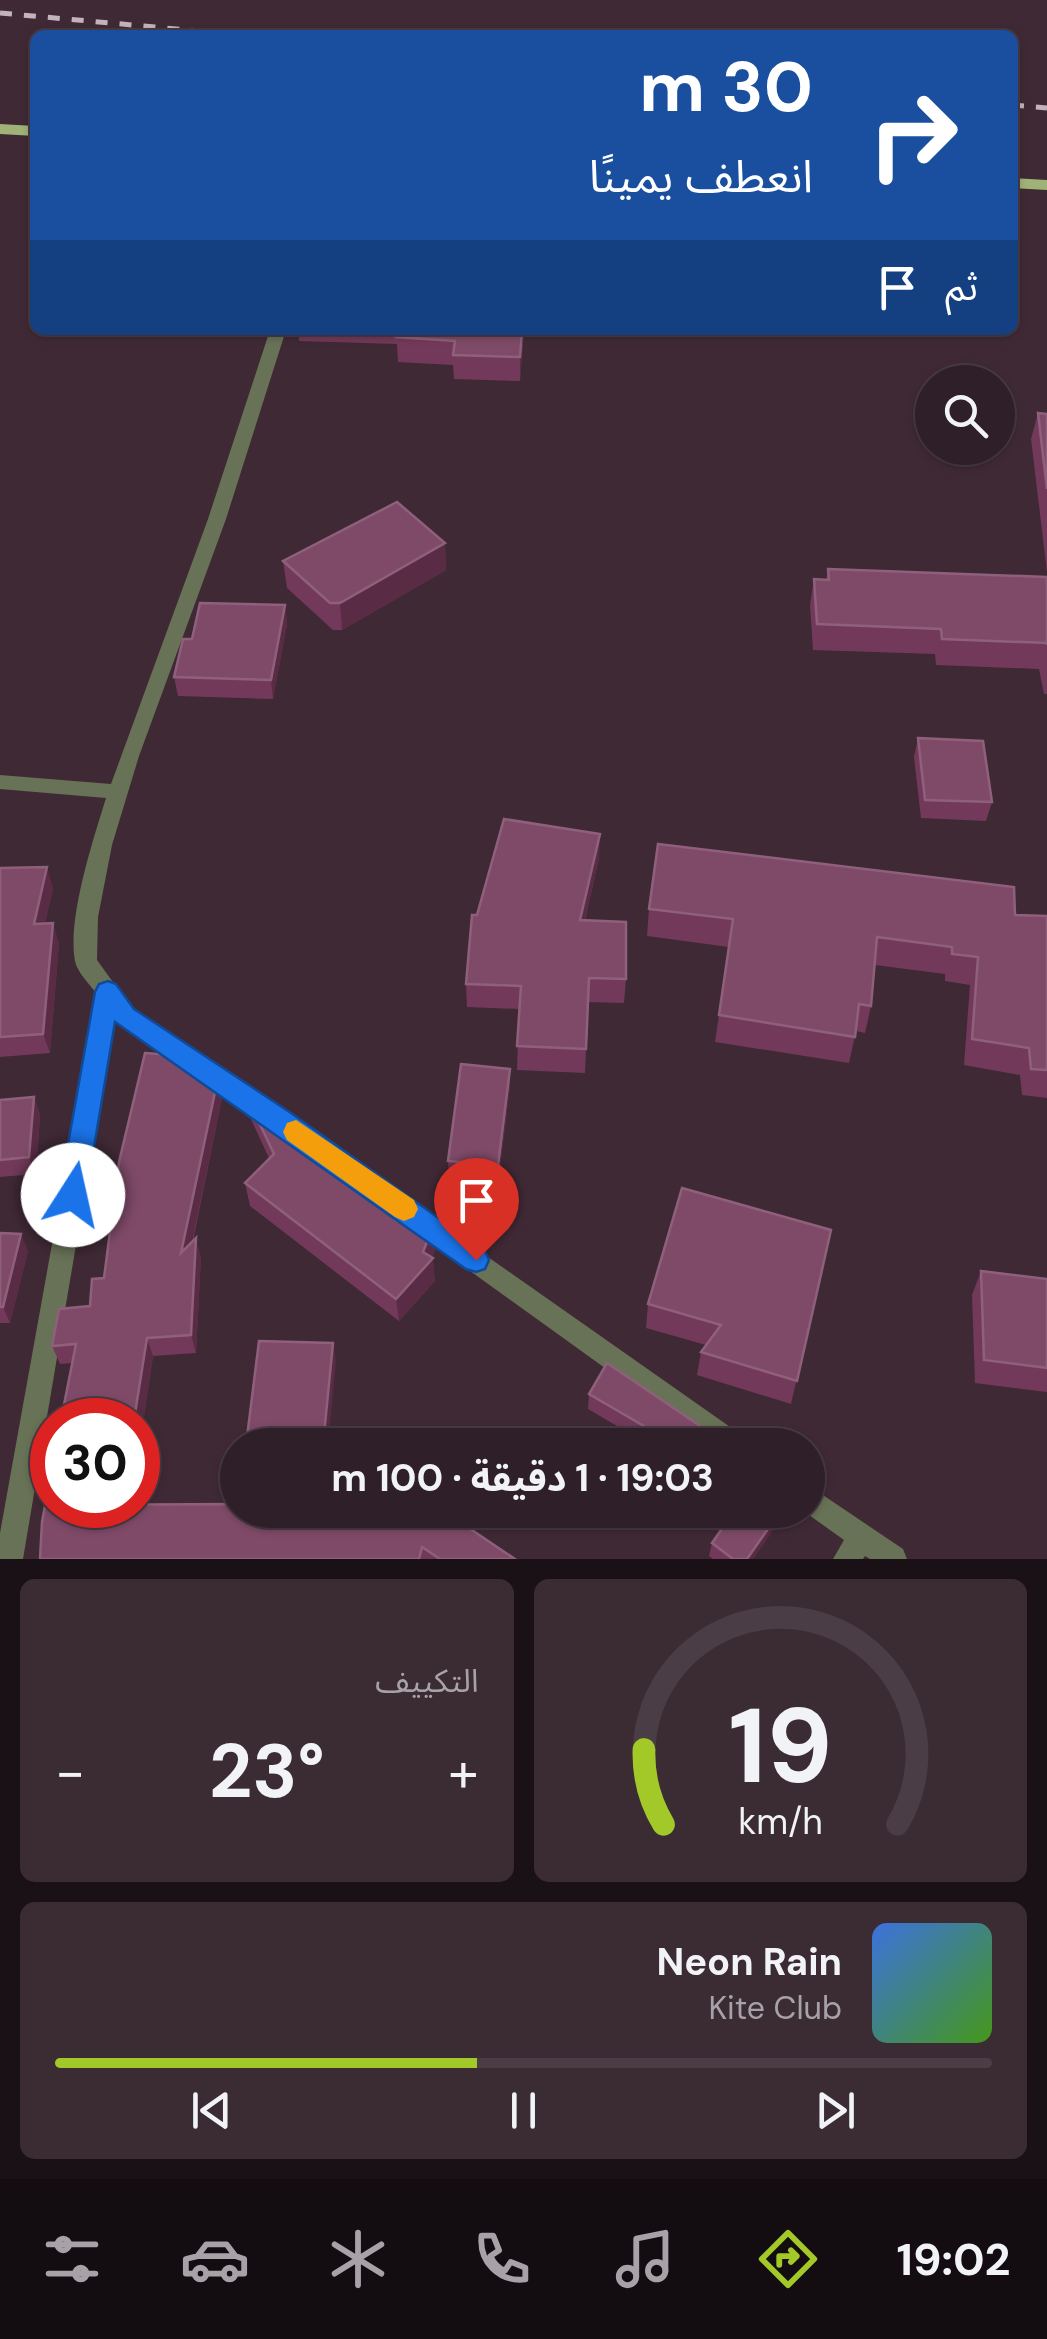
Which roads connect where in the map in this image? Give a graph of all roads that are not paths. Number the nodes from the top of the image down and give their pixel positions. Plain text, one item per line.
1 (0, 129) edge
2 (30, 131) edge
3 (1018, 184) edge
4 (1047, 185) edge
5 (276, 335) edge
6 (0, 782) edge
7 (118, 792) junction
8 (108, 992) junction
9 (282, 1121) edge
10 (394, 1202) edge
11 (710, 1428) edge
12 (825, 1516) edge
13 (854, 1548) edge
14 (9, 1559) edge
15 (893, 1559) edge

1 - 2 main road
3 - 4 main road
5 - 7 street
6 - 7 street
7 - 8 street
8 - 9 street
8 - 14 street
10 - 11 street
12 - 13 street
13 - 15 street

